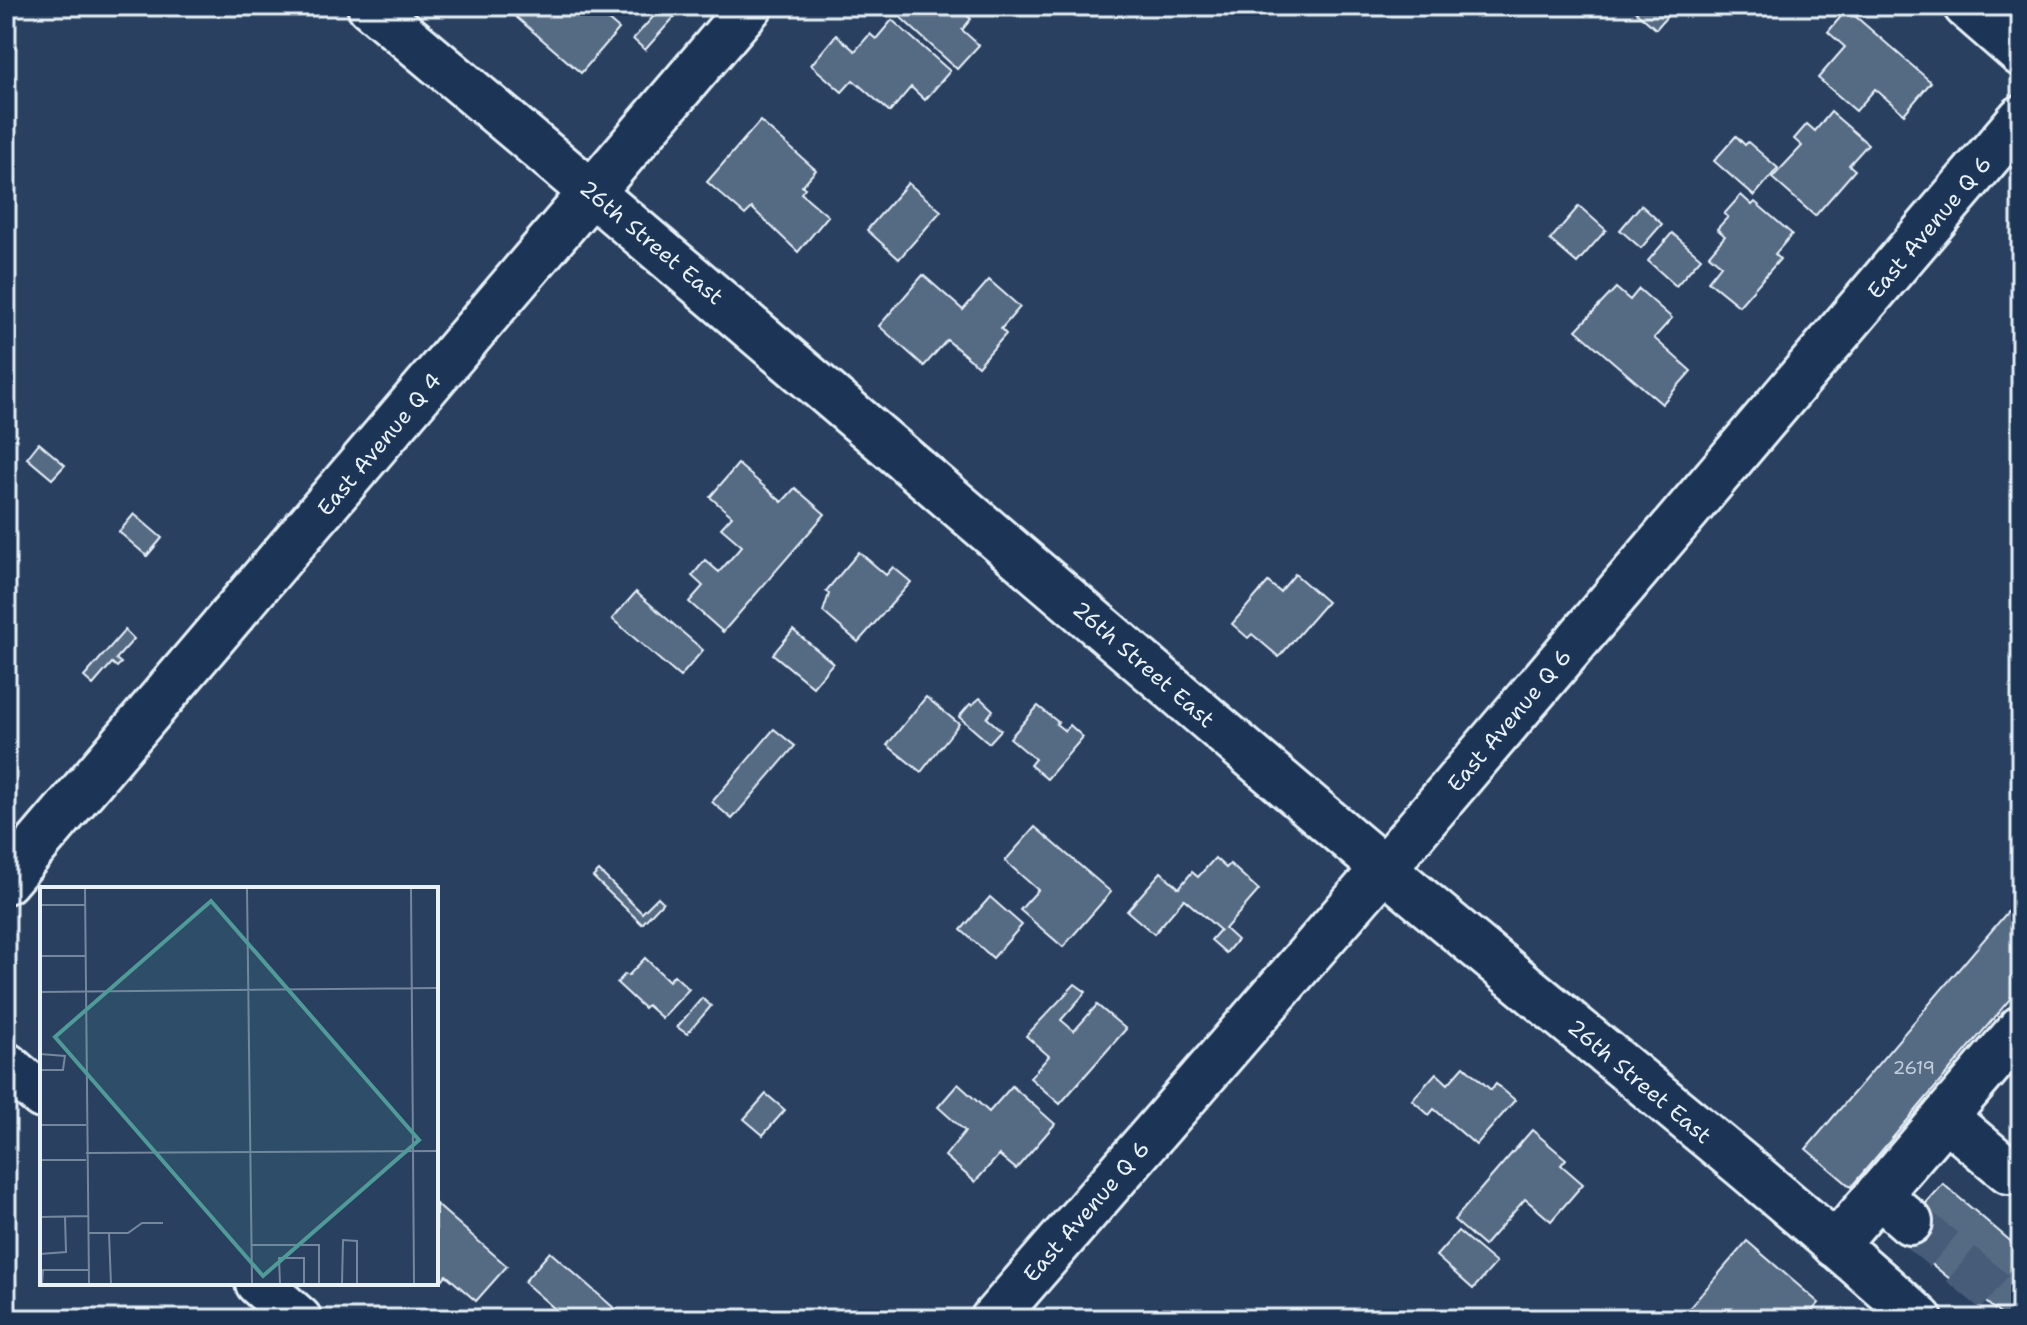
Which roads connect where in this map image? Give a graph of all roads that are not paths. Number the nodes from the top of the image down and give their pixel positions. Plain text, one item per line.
1 (370, 6) edge
2 (750, 6) edge
3 (1966, 6) edge
4 (2021, 54) edge
5 (2021, 118) edge
6 (593, 192) junction
7 (1383, 869) junction
8 (6, 881) edge
9 (2021, 1028) edge
10 (6, 1065) edge
11 (40, 1094) edge
12 (1945, 1117) junction
13 (2017, 1170) edge
14 (1835, 1245) junction
15 (260, 1285) edge
16 (299, 1319) edge
17 (993, 1319) edge
18 (1920, 1319) edge

1 - 6 street, 26th Street East
2 - 6 street, East Avenue Q 4
3 - 4 street
5 - 7 street, East Avenue Q 6
6 - 7 street, 26th Street East
6 - 8 street, East Avenue Q 4
7 - 14 street, 26th Street East
7 - 17 street, East Avenue Q 6
9 - 12 street
10 - 11 street
12 - 13 street
12 - 14 street
14 - 18 street, 26th Street East
15 - 16 street

